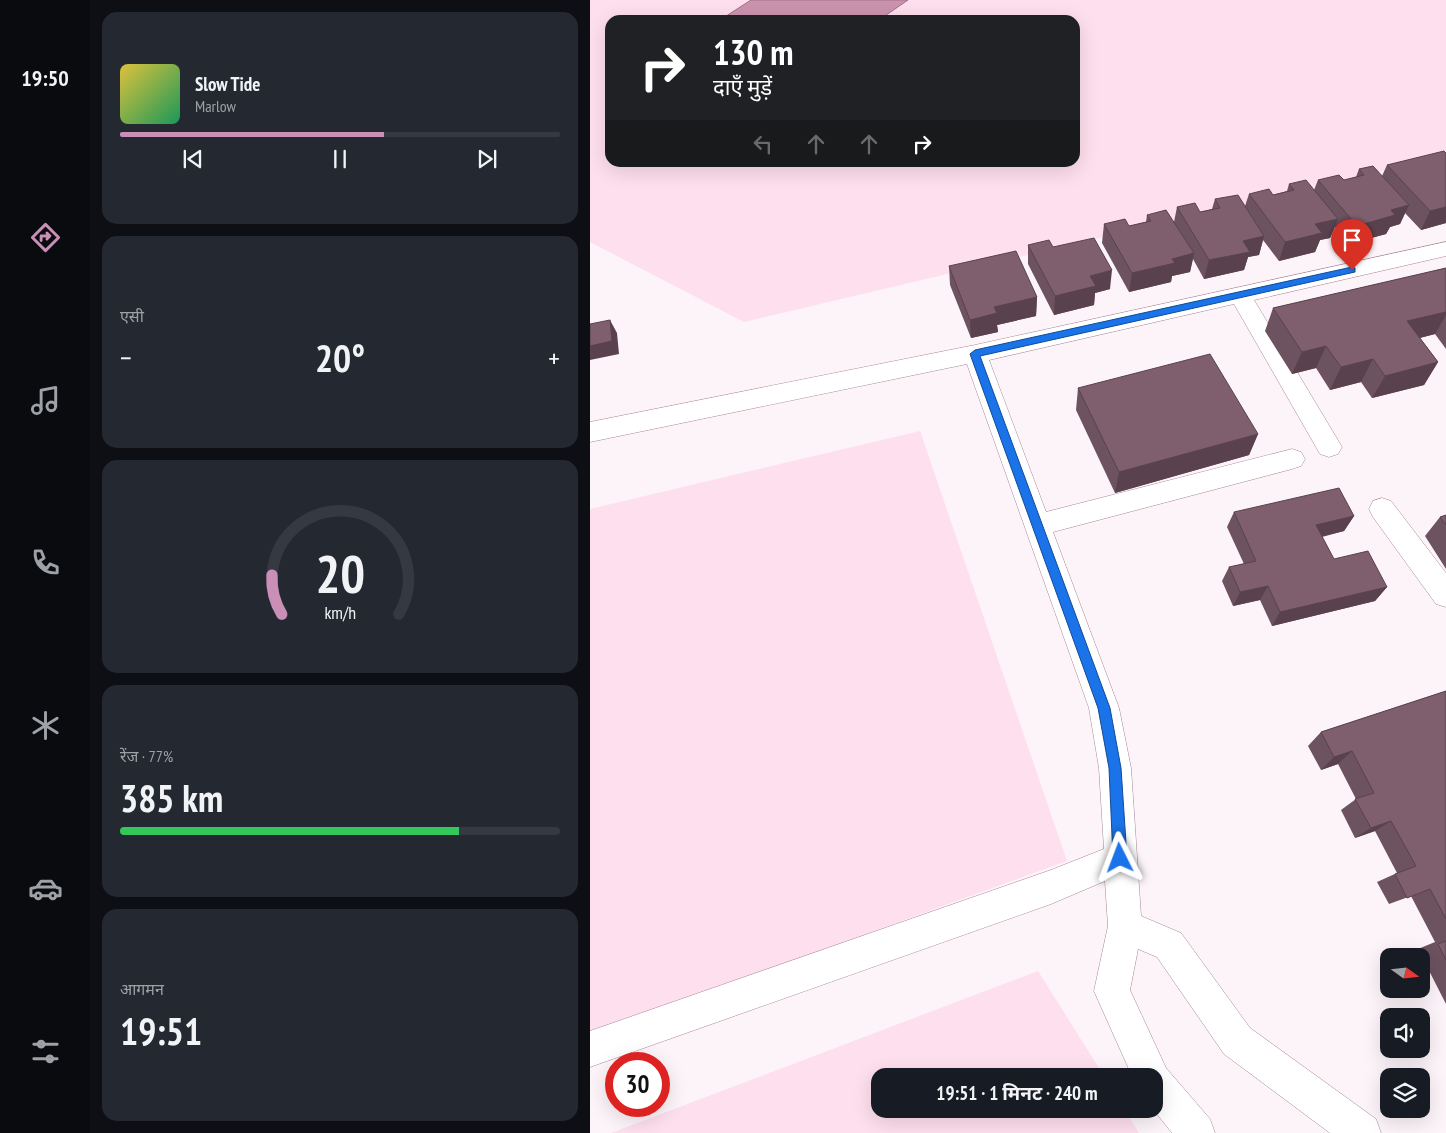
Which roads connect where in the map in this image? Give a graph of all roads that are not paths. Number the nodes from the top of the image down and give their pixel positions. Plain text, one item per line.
1 (1446, 249) edge
2 (1240, 296) junction
3 (975, 354) junction
4 (590, 432) edge
5 (1329, 447) dead end
6 (1292, 459) dead end
7 (1382, 509) dead end
8 (1037, 525) junction
9 (1446, 595) edge
10 (1120, 858) junction
11 (1124, 926) junction
12 (590, 1049) edge
13 (1147, 1068) edge
14 (1163, 1092) edge
15 (1196, 1133) edge
16 (1362, 1133) edge

1 - 2 street
2 - 3 street
2 - 5 street
3 - 4 street
3 - 8 street
6 - 8 street
7 - 9 street
8 - 10 street
10 - 11 street
10 - 12 street
11 - 13 street
11 - 16 street
14 - 15 street

